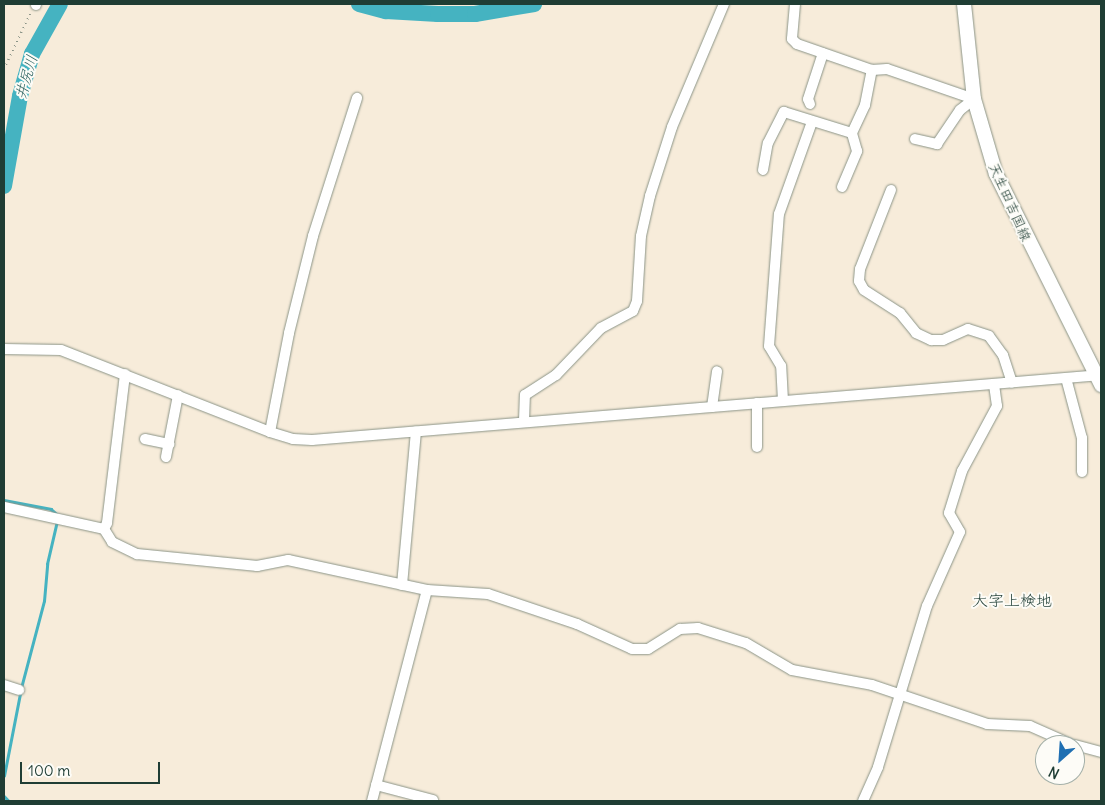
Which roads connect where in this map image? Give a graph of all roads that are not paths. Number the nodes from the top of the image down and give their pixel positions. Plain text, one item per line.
1 (724, 4) edge
2 (795, 4) edge
3 (964, 4) edge
4 (823, 53) junction
5 (872, 70) junction
6 (357, 98) dead end
7 (974, 99) junction
8 (810, 104) dead end
9 (812, 122) junction
10 (852, 133) junction
11 (915, 139) dead end
12 (762, 170) dead end
13 (842, 187) dead end
14 (891, 190) dead end
15 (4, 350) edge
16 (717, 372) dead end
17 (125, 374) junction
18 (1066, 378) junction
19 (1100, 379) edge
20 (1012, 383) junction
21 (994, 384) junction
22 (178, 396) junction
23 (783, 401) junction
24 (757, 403) junction
25 (712, 406) junction
26 (524, 421) junction
27 (270, 432) junction
28 (416, 432) junction
29 (145, 439) dead end
30 (169, 444) junction
31 (757, 447) dead end
32 (166, 457) dead end
33 (1082, 472) dead end
34 (4, 507) edge
35 (104, 529) junction
36 (402, 585) junction
37 (427, 590) junction
38 (4, 685) edge
39 (19, 690) dead end
40 (900, 693) junction
41 (1051, 735) edge
42 (1085, 748) edge
43 (1101, 752) edge
44 (376, 785) junction
45 (433, 800) edge
46 (372, 801) edge
47 (863, 801) edge

1 - 26 street
2 - 4 street
3 - 7 main road, 天生田吉国線
4 - 5 street
4 - 8 street
5 - 7 street
5 - 10 street
6 - 27 street
7 - 11 street
7 - 19 main road, 天生田吉国線
9 - 10 street
9 - 12 street
9 - 23 street
10 - 13 street
14 - 20 street
15 - 17 street
16 - 25 street
17 - 22 street
17 - 35 street
18 - 19 street
18 - 20 street
18 - 33 street
20 - 21 street
21 - 23 street
21 - 40 street
22 - 27 street
22 - 30 street
23 - 24 street
24 - 25 street
24 - 31 street
25 - 26 street
26 - 28 street
27 - 28 street
28 - 36 street
29 - 30 street
30 - 32 street
34 - 35 street
35 - 36 street
36 - 37 street
37 - 40 street
37 - 44 street
38 - 39 street
40 - 41 street
40 - 47 street
42 - 43 street
44 - 45 street
44 - 46 street

